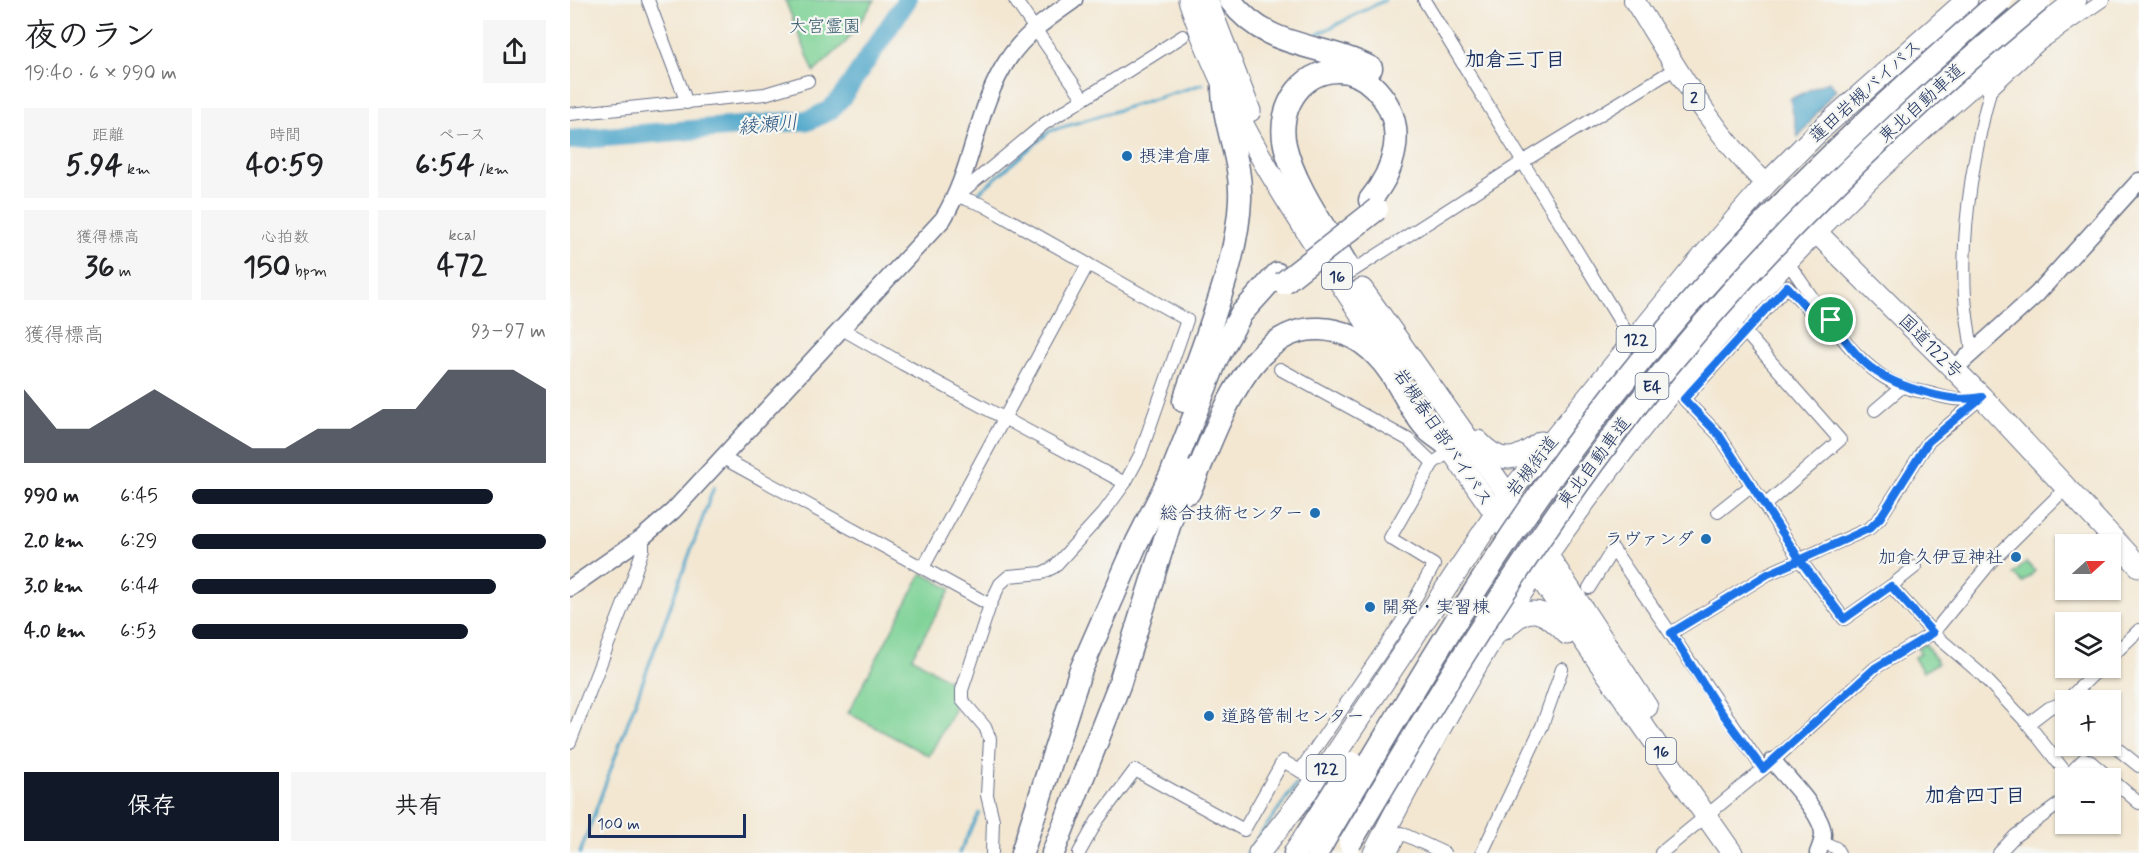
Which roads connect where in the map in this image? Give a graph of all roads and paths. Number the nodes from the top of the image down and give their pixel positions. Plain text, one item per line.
1 (648, 0) edge
2 (1016, 0) edge
3 (1074, 0) edge
4 (1189, 0) edge
5 (1207, 0) edge
6 (1230, 0) edge
7 (1424, 0) edge
8 (1634, 0) edge
9 (1967, 0) edge
10 (2001, 0) edge
11 (2040, 0) edge
12 (2076, 0) edge
13 (2103, 0) edge
14 (1036, 27) junction
15 (1183, 36) dead end
16 (1676, 68) junction
17 (808, 81) dead end
18 (1982, 86) junction
19 (1223, 87) junction
20 (1083, 98) junction
21 (687, 103) junction
22 (570, 114) edge
23 (1524, 161) junction
24 (2139, 181) edge
25 (1766, 184) junction
26 (957, 196) junction
27 (1373, 205) junction
28 (1816, 232) junction
29 (1786, 260) junction
30 (1088, 264) junction
31 (1350, 270) junction
32 (1280, 278) junction
33 (1831, 320) junction
34 (842, 329) junction
35 (1744, 331) junction
36 (1633, 343) junction
37 (1972, 352) junction
38 (1413, 362) junction
39 (1280, 369) dead end
40 (1954, 369) junction
41 (1902, 387) junction
42 (1982, 397) junction
43 (1875, 410) dead end
44 (1004, 419) junction
45 (1564, 425) junction
46 (1443, 453) junction
47 (723, 458) junction
48 (1125, 483) junction
49 (1752, 485) junction
50 (2067, 487) junction
51 (1508, 495) junction
52 (1766, 504) junction
53 (1718, 512) dead end
54 (1494, 514) junction
55 (1571, 522) junction
56 (643, 537) junction
57 (1137, 542) junction
58 (1162, 548) junction
59 (1800, 560) junction
60 (1541, 563) junction
61 (924, 566) junction
62 (2139, 566) edge
63 (1915, 567) dead end
64 (1566, 583) junction
65 (1891, 586) junction
66 (570, 588) edge
67 (1589, 588) dead end
68 (990, 605) junction
69 (2139, 630) edge
70 (1671, 633) junction
71 (1933, 633) junction
72 (2121, 647) edge
73 (1562, 669) dead end
74 (2091, 678) edge
75 (1617, 688) junction
76 (2079, 690) edge
77 (1454, 705) junction
78 (2055, 707) edge
79 (2028, 724) junction
80 (570, 742) edge
81 (2121, 752) edge
82 (1768, 765) junction
83 (2139, 766) edge
84 (2062, 768) edge
85 (2076, 768) edge
86 (2098, 768) edge
87 (1308, 776) junction
88 (1081, 777) junction
89 (2121, 788) edge
90 (2139, 803) edge
91 (2055, 807) edge
92 (1710, 811) junction
93 (1389, 824) junction
94 (1319, 838) edge
95 (1820, 847) edge
96 (1348, 848) edge
97 (992, 853) edge
98 (1022, 853) edge
99 (1042, 853) edge
100 (1053, 853) edge
101 (1078, 853) edge
102 (1259, 853) edge
103 (1295, 853) edge
104 (1374, 853) edge
105 (1391, 853) edge
106 (1444, 853) edge
107 (1482, 853) edge
108 (1661, 853) edge
109 (1732, 853) edge
110 (1748, 853) edge
111 (1839, 853) edge
112 (1999, 853) edge

1 - 21 street
2 - 14 street
3 - 14 street
4 - 19 highway, 岩槻春日部バイパス / 16
5 - 31 highway, 岩槻春日部バイパス / 16
6 - 27 highway
7 - 23 street
8 - 16 main road, 2
9 - 25 highway, 蓮田岩槻バイパス / 122
10 - 94 highway, 東北自動車道 / E4, bridge
11 - 96 highway, 東北自動車道 / E4, bridge
12 - 18 highway
13 - 18 street
14 - 20 street
14 - 26 street
15 - 20 street
16 - 23 street
16 - 25 main road, 2
17 - 21 street
18 - 28 highway
18 - 37 street
19 - 46 highway, 岩槻春日部バイパス / 16
19 - 57 highway
20 - 26 street
21 - 22 street
23 - 31 street
23 - 36 street
24 - 37 street
25 - 28 highway, 国道122号
25 - 36 highway, 岩槻街道 / 122
26 - 30 street
26 - 34 street
27 - 31 highway
27 - 32 highway, bridge
28 - 29 highway
28 - 40 highway, 国道122号
29 - 33 street
29 - 55 highway
30 - 44 street
30 - 48 street
31 - 38 highway, 岩槻春日部バイパス / 16
32 - 57 highway
32 - 58 highway
33 - 35 street
33 - 41 street
34 - 44 street
34 - 47 street
35 - 49 street
35 - 52 street
36 - 45 highway, 岩槻街道 / 122
37 - 40 street
38 - 45 highway
38 - 51 highway, 岩槻春日部バイパス / 16
39 - 46 street
40 - 42 highway, 国道122号
41 - 42 street
41 - 43 street
42 - 50 highway, 国道122号
42 - 59 street
44 - 48 street
44 - 61 street
45 - 51 highway, 岩槻街道 / 122
46 - 54 highway, 岩槻春日部バイパス / 16
46 - 58 highway
46 - 87 street
47 - 56 street
47 - 61 street
48 - 68 street
49 - 52 street
49 - 53 street
50 - 62 highway, 国道122号
50 - 71 street
51 - 54 highway, 岩槻街道 / 122
51 - 60 highway, 岩槻春日部バイパス / 16
52 - 59 street
54 - 60 highway, 岩槻春日部バイパス / 16
54 - 87 highway, 岩槻街道 / 122
55 - 60 highway
55 - 64 highway
56 - 66 street
56 - 80 street
57 - 98 highway
58 - 88 highway
59 - 65 street
59 - 70 street
60 - 64 highway, 岩槻春日部バイパス / 16
60 - 75 highway, 岩槻春日部バイパス / 16
60 - 77 highway
61 - 68 street
63 - 65 street
64 - 92 highway, 岩槻春日部バイパス / 16
65 - 71 street
67 - 70 street
68 - 97 street
69 - 72 street
70 - 82 street
71 - 79 street
71 - 82 street
73 - 107 street
74 - 76 street
75 - 77 highway
75 - 92 highway, 岩槻春日部バイパス / 16
77 - 93 highway
78 - 79 street
79 - 84 street
81 - 83 street
82 - 92 street
82 - 95 street
85 - 86 street
87 - 93 street
87 - 101 street
87 - 102 highway, 岩槻街道 / 122
88 - 99 highway
88 - 100 highway
89 - 90 street
91 - 112 street
92 - 108 street
92 - 109 highway, 岩槻春日部バイパス / 16
92 - 110 highway, 岩槻春日部バイパス / 16
93 - 104 highway
94 - 103 highway, 東北自動車道
95 - 111 street
105 - 106 street

